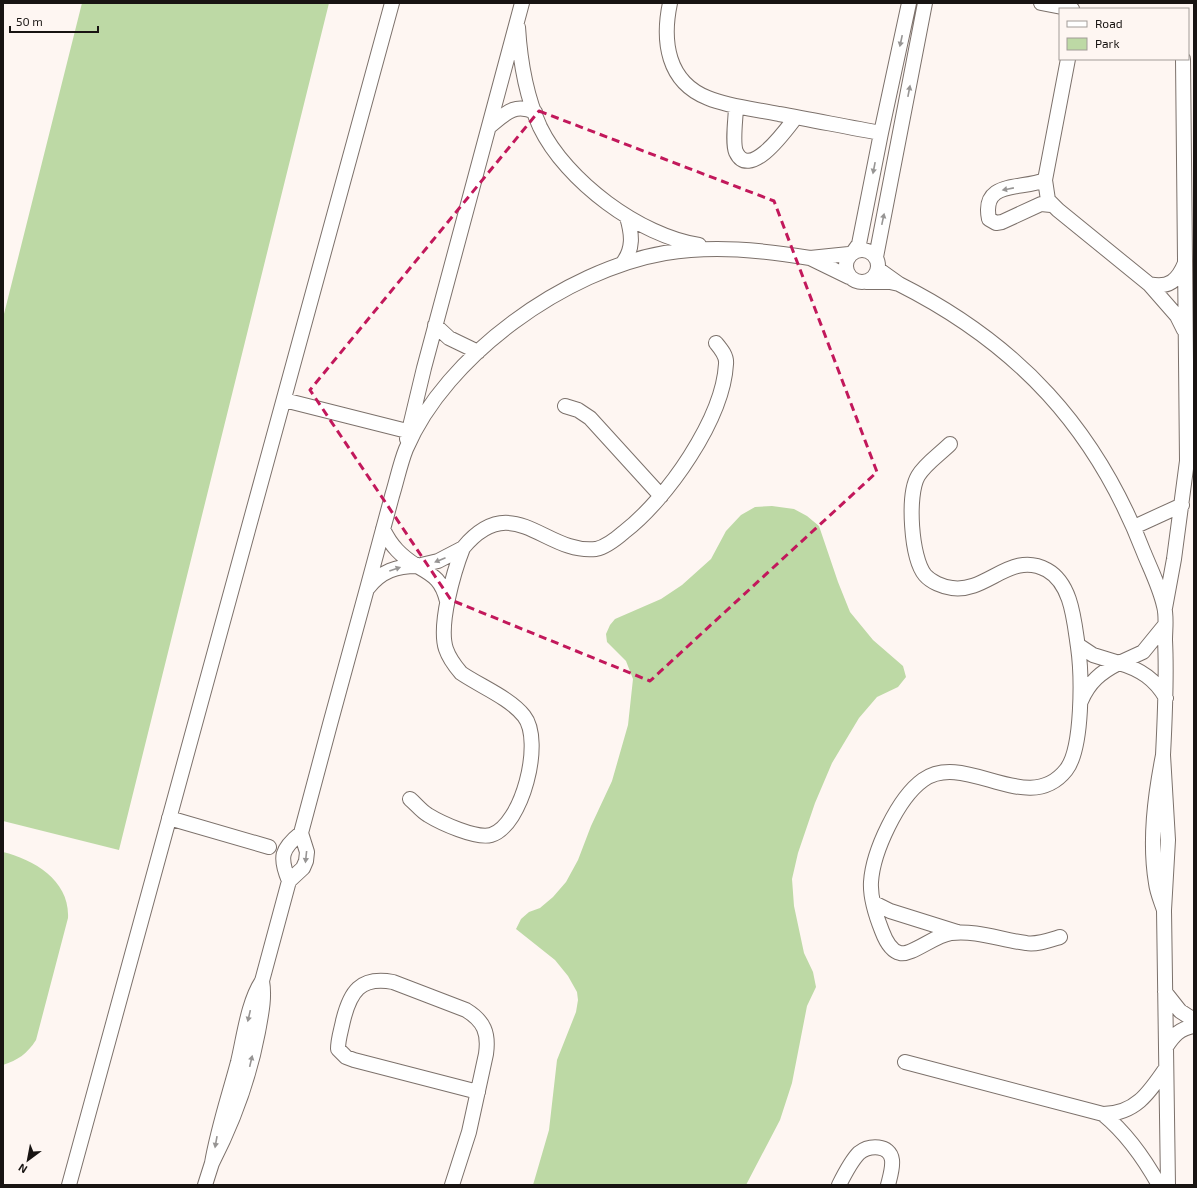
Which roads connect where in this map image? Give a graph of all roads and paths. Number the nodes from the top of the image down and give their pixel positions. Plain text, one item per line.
1 (392, 3) edge
2 (522, 3) edge
3 (670, 3) edge
4 (909, 3) edge
5 (925, 3) edge
6 (1041, 3) edge
7 (1067, 8) edge
8 (518, 20) junction
9 (1068, 60) edge
10 (1183, 60) edge
11 (736, 106) junction
12 (535, 112) junction
13 (796, 117) junction
14 (490, 126) junction
15 (881, 133) junction
16 (1045, 180) junction
17 (1051, 205) junction
18 (627, 217) junction
19 (719, 248) junction
20 (852, 253) junction
21 (810, 258) junction
22 (877, 263) junction
23 (1185, 263) junction
24 (622, 264) junction
25 (849, 277) junction
26 (866, 282) junction
27 (899, 284) junction
28 (1149, 284) junction
29 (435, 325) junction
30 (1186, 333) junction
31 (716, 343) dead end
32 (478, 352) junction
33 (284, 400) junction
34 (565, 406) dead end
35 (412, 431) junction
36 (950, 444) dead end
37 (661, 496) junction
38 (1182, 505) junction
39 (1134, 527) junction
40 (383, 529) junction
41 (463, 548) junction
42 (417, 566) junction
43 (366, 592) junction
44 (447, 601) junction
45 (1165, 608) junction
46 (1164, 625) junction
47 (1078, 645) junction
48 (1119, 663) junction
49 (1166, 698) junction
50 (1079, 705) junction
51 (410, 799) dead end
52 (169, 818) junction
53 (296, 837) junction
54 (269, 848) junction
55 (282, 864) junction
56 (288, 881) junction
57 (874, 904) junction
58 (959, 932) junction
59 (1060, 938) dead end
60 (1165, 992) junction
61 (1194, 1020) edge
62 (1194, 1026) edge
63 (1166, 1047) junction
64 (905, 1062) dead end
65 (1166, 1068) junction
66 (478, 1092) junction
67 (1102, 1114) junction
68 (69, 1185) edge
69 (205, 1185) edge
70 (452, 1185) edge
71 (839, 1185) edge
72 (888, 1185) edge
73 (1159, 1185) edge
74 (1168, 1185) edge

1 - 33 street
2 - 8 street
3 - 11 street
4 -> 15 street
22 -> 5 street
6 - 7 street
8 - 12 street
8 - 14 street
9 - 16 street
10 - 23 street
11 - 13 street
11 - 13 street
12 - 14 street
12 - 18 street
13 - 15 street
14 - 29 street
15 -> 20 street
16 - 17 street
16 -> 17 street
17 - 28 street
18 - 19 street
18 - 24 street
19 - 21 street
19 - 24 street
20 - 21 street
20 - 22 street
20 - 25 street
21 - 25 street
22 - 26 street
22 - 27 street
23 - 28 street
23 - 30 street
24 - 32 street
25 - 26 street
26 - 27 street
27 - 39 street
28 - 30 street
29 - 32 street
29 - 35 street
30 - 38 street
31 - 37 street
32 - 35 street
33 - 35 street
33 - 52 street
34 - 37 street
35 - 40 street
36 - 47 street
37 - 41 street
38 - 39 street
38 - 45 street
39 - 45 street
40 - 42 street
40 - 43 street
41 -> 42 street
41 - 44 street
43 -> 42 street
42 - 44 street
43 - 53 street
44 - 51 street
45 - 46 street
46 - 48 street
46 - 49 street
47 - 48 street
47 - 50 street
48 - 49 street
48 - 50 street
49 - 60 street
50 - 57 street
52 - 54 street
52 - 68 street
53 - 54 street
53 - 55 street
53 -> 56 street
54 - 55 street
55 - 56 street
56 - 69 street
57 - 58 street
57 - 58 street
58 - 59 street
60 - 61 street
60 - 63 street
62 - 63 street
63 - 65 street
64 - 67 street
65 - 67 street
65 - 74 street
66 - 66 street
66 - 70 street
67 - 73 street
71 - 72 street

